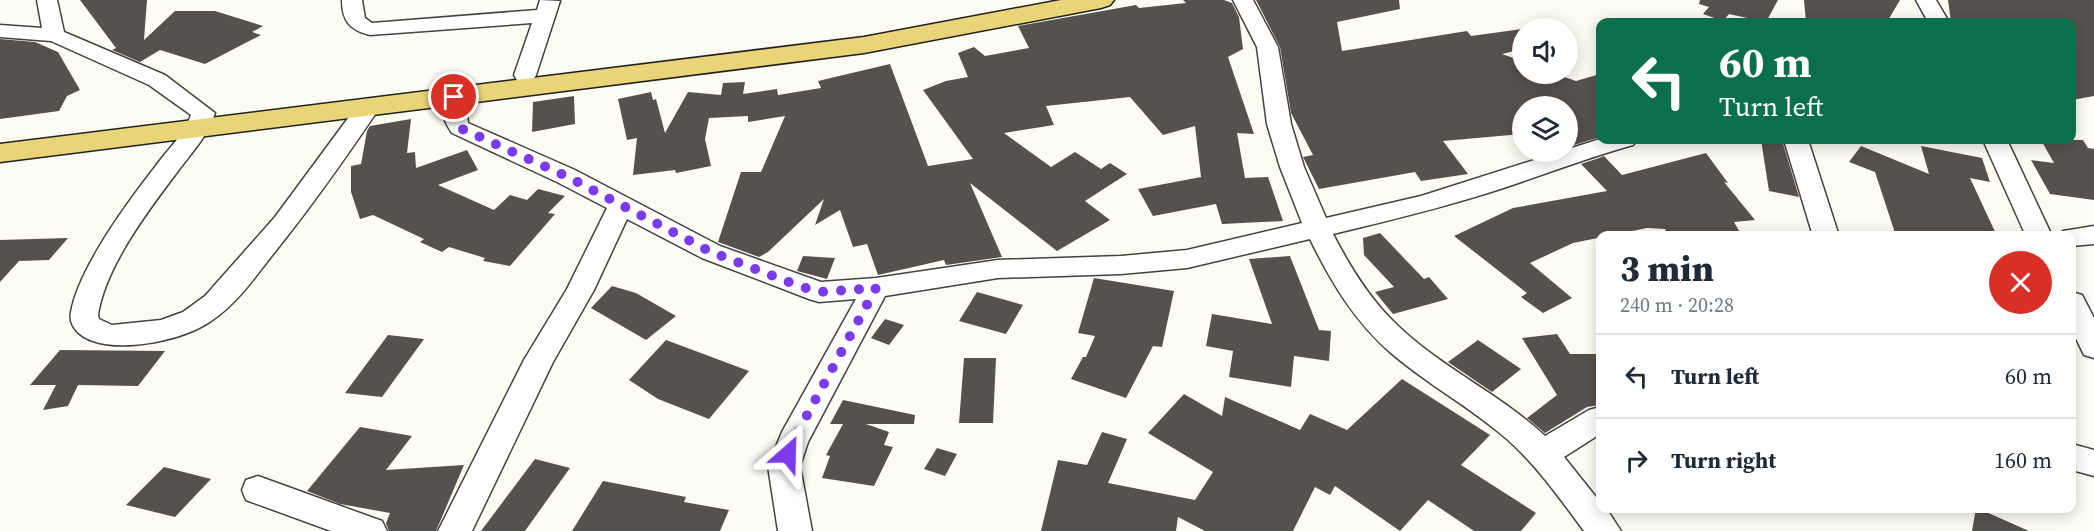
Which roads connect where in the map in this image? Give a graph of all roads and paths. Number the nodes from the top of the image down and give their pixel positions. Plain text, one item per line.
1 (47, 0) edge
2 (352, 0) edge
3 (1040, 0) edge
4 (1101, 0) edge
5 (1242, 0) edge
6 (1926, 0) edge
7 (547, 8) edge
8 (1936, 18) edge
9 (0, 31) edge
10 (54, 35) junction
11 (525, 75) junction
12 (454, 97) junction
13 (368, 107) junction
14 (201, 120) junction
15 (0, 140) edge
16 (1610, 144) edge
17 (1798, 144) edge
18 (1997, 144) edge
19 (0, 153) edge
20 (621, 205) junction
21 (1317, 229) junction
22 (1825, 231) edge
23 (2037, 231) edge
24 (2094, 235) edge
25 (2076, 237) edge
26 (876, 288) junction
27 (2076, 310) edge
28 (2094, 347) edge
29 (1596, 421) edge
30 (1542, 454) junction
31 (2076, 458) edge
32 (2094, 464) edge
33 (258, 490) dead end
34 (370, 531) edge
35 (455, 531) edge
36 (795, 531) edge
37 (1604, 531) edge

1 - 10 street
2 - 7 street
3 - 11 main road
4 - 12 main road
5 - 21 street
6 - 8 street
7 - 11 street
9 - 10 street
10 - 14 street
11 - 14 main road
12 - 13 main road
12 - 20 street
13 - 14 main road
13 - 14 street
14 - 15 main road
14 - 19 main road
16 - 21 street
17 - 22 street
18 - 23 street
20 - 26 street
20 - 35 street
21 - 26 street
21 - 30 street
24 - 25 street
26 - 36 street
27 - 28 street
29 - 30 street
30 - 37 street
31 - 32 street
33 - 34 street

